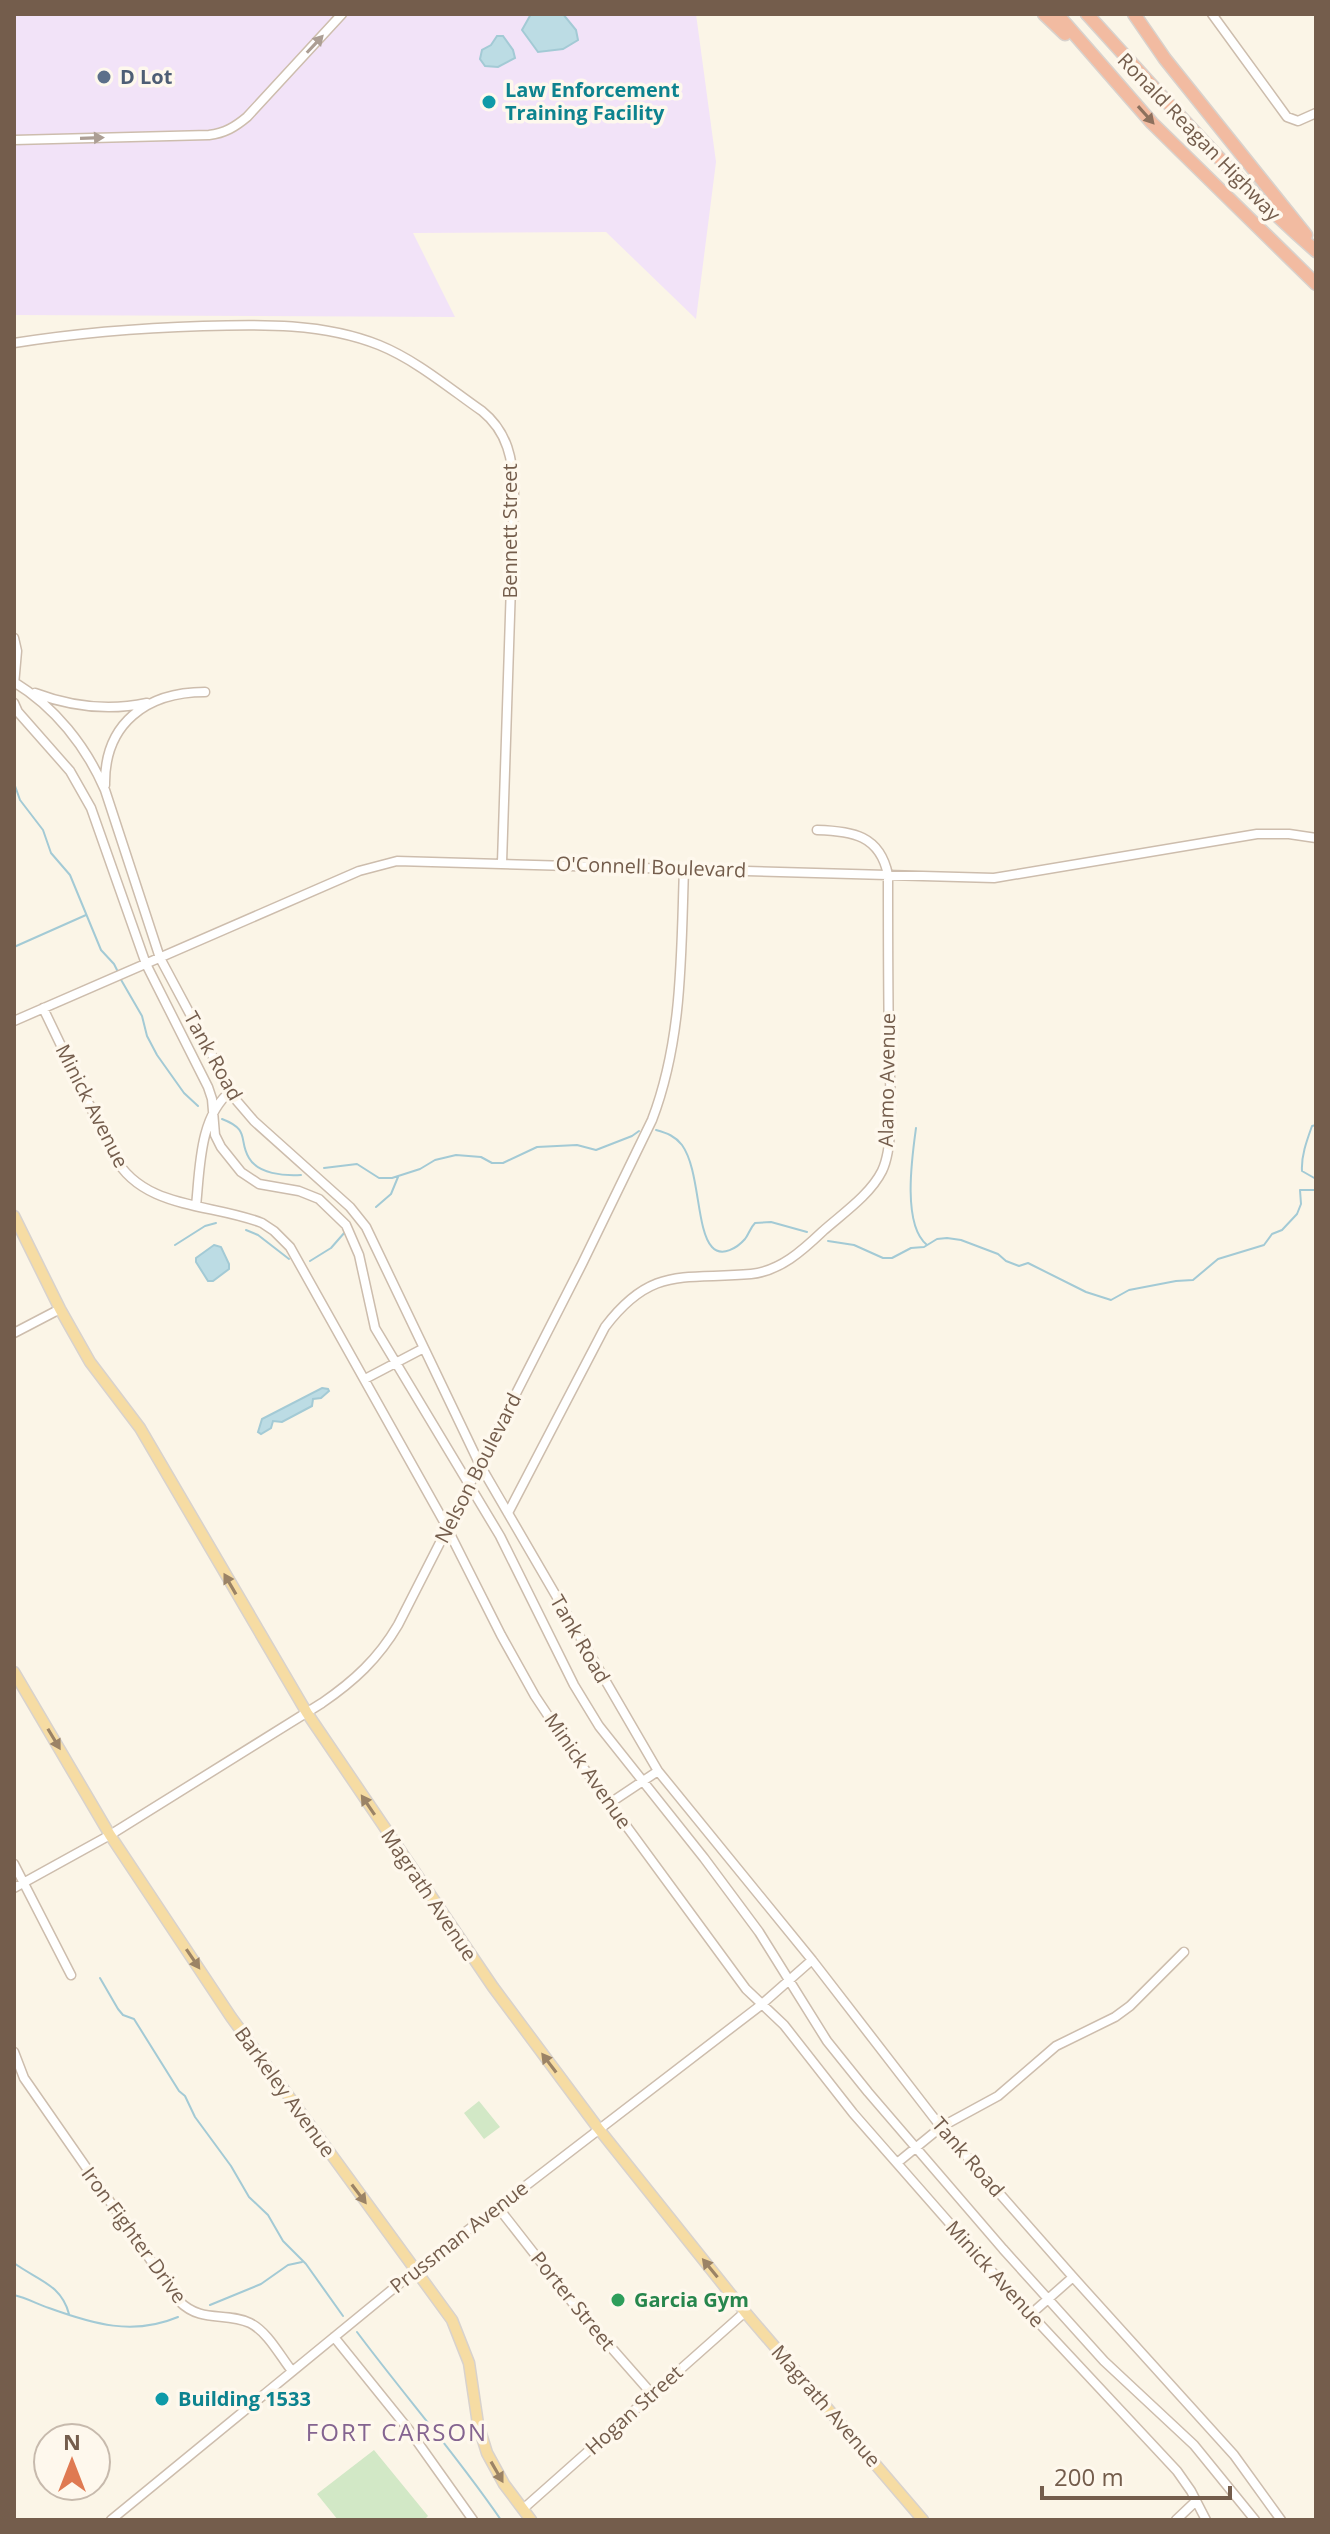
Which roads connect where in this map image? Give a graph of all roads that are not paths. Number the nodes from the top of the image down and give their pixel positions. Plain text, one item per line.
1 (342, 14) edge
2 (1044, 14) edge
3 (1057, 14) edge
4 (1087, 14) edge
5 (1134, 14) edge
6 (1212, 14) edge
7 (1122, 88) junction
8 (1316, 113) edge
9 (14, 140) edge
10 (1316, 249) edge
11 (1316, 284) edge
12 (14, 343) edge
13 (14, 638) edge
14 (14, 684) edge
15 (28, 690) junction
16 (205, 692) dead end
17 (152, 702) junction
18 (14, 703) edge
19 (105, 790) junction
20 (817, 830) dead end
21 (1316, 838) edge
22 (502, 863) junction
23 (684, 868) junction
24 (888, 875) junction
25 (160, 958) junction
26 (146, 964) junction
27 (43, 1008) junction
28 (14, 1021) edge
29 (231, 1091) junction
30 (213, 1112) junction
31 (196, 1206) junction
32 (14, 1216) edge
33 (60, 1309) junction
34 (14, 1333) edge
35 (424, 1348) junction
36 (395, 1363) junction
37 (365, 1379) junction
38 (480, 1465) junction
39 (470, 1485) junction
40 (508, 1513) junction
41 (447, 1528) junction
42 (14, 1672) edge
43 (307, 1713) junction
44 (658, 1771) junction
45 (643, 1781) junction
46 (610, 1803) junction
47 (110, 1835) junction
48 (14, 1864) edge
49 (24, 1882) junction
50 (14, 1888) edge
51 (1184, 1952) dead end
52 (812, 1960) junction
53 (71, 1975) dead end
54 (790, 1981) junction
55 (761, 2005) junction
56 (14, 2052) edge
57 (941, 2127) junction
58 (598, 2128) junction
59 (917, 2147) junction
60 (897, 2163) junction
61 (497, 2206) junction
62 (416, 2270) junction
63 (1073, 2277) junction
64 (1048, 2299) junction
65 (745, 2312) junction
66 (1031, 2314) junction
67 (334, 2337) junction
68 (292, 2371) junction
69 (652, 2394) junction
70 (1196, 2501) junction
71 (523, 2509) junction
72 (1279, 2518) edge
73 (111, 2520) edge
74 (473, 2520) edge
75 (531, 2520) edge
76 (923, 2520) edge
77 (1176, 2520) edge
78 (1206, 2520) edge
79 (1255, 2520) edge
80 (1267, 2520) edge

9 -> 1 street
2 - 7 highway
3 - 7 highway, Ronald Reagan Highway
4 - 10 highway, Ronald Reagan Highway
5 - 10 highway
6 - 8 street
7 -> 11 highway, Ronald Reagan Highway
12 - 22 street, Bennett Street
13 - 14 street
14 - 15 street, Tank Road
15 - 17 street
15 - 19 street, Tank Road
16 - 17 street
17 - 19 street
18 - 26 street
19 - 25 street, Tank Road
20 - 24 street
21 - 24 street, O'Connell Boulevard
22 - 23 street, O'Connell Boulevard
22 - 25 street, O'Connell Boulevard
23 - 24 street, O'Connell Boulevard
23 - 38 street, Nelson Boulevard
24 - 40 street, Alamo Avenue
25 - 26 street, O'Connell Boulevard
25 - 29 street, Tank Road
26 - 27 street, O'Connell Boulevard
26 - 30 street
27 - 28 street, O'Connell Boulevard
27 - 31 street, Minick Avenue
29 - 30 street
29 - 35 street, Tank Road
30 - 31 street
30 - 36 street
31 - 37 street, Minick Avenue
32 - 33 main road, Magrath Avenue
33 - 34 street
43 -> 33 main road, Magrath Avenue
35 - 36 street
35 - 38 street, Tank Road
36 - 37 street
36 - 39 street
37 - 41 street, Minick Avenue
38 - 39 street, Nelson Boulevard
38 - 40 street, Tank Road
39 - 41 street, Nelson Boulevard
39 - 45 street
40 - 44 street, Tank Road
41 - 43 street, Nelson Boulevard
41 - 46 street, Minick Avenue
42 -> 47 main road, Barkeley Avenue
43 - 47 street, Nelson Boulevard
58 -> 43 main road, Magrath Avenue
44 - 45 street
44 - 52 street, Tank Road
45 - 46 street
45 - 54 street
46 - 55 street, Minick Avenue
47 - 49 street, Nelson Boulevard
47 -> 62 main road, Barkeley Avenue
48 - 49 street
49 - 50 street, Nelson Boulevard
49 - 53 street
51 - 57 street
52 - 54 street, Prussman Avenue
52 - 57 street, Tank Road
54 - 55 street, Prussman Avenue
54 - 59 street
55 - 58 street, Prussman Avenue
55 - 60 street, Minick Avenue
56 - 68 street, Iron Fighter Drive
57 - 59 street
57 - 63 street, Tank Road
58 - 61 street, Prussman Avenue
65 -> 58 main road, Magrath Avenue
59 - 60 street
59 - 64 street
60 - 66 street, Minick Avenue
61 - 62 street, Prussman Avenue
61 - 69 street, Porter Street
62 - 67 street, Prussman Avenue
62 -> 71 main road, Barkeley Avenue
63 - 64 street
63 - 72 street, Tank Road
64 - 66 street
64 - 79 street
65 - 69 street, Hogan Street
65 - 76 main road, Magrath Avenue
66 - 70 street, Minick Avenue
67 - 68 street, Prussman Avenue
67 - 74 street
68 - 73 street, Prussman Avenue
69 - 71 street, Hogan Street
70 - 77 street
70 - 78 street, Minick Avenue
71 - 75 main road, Barkeley Avenue
72 - 80 street

